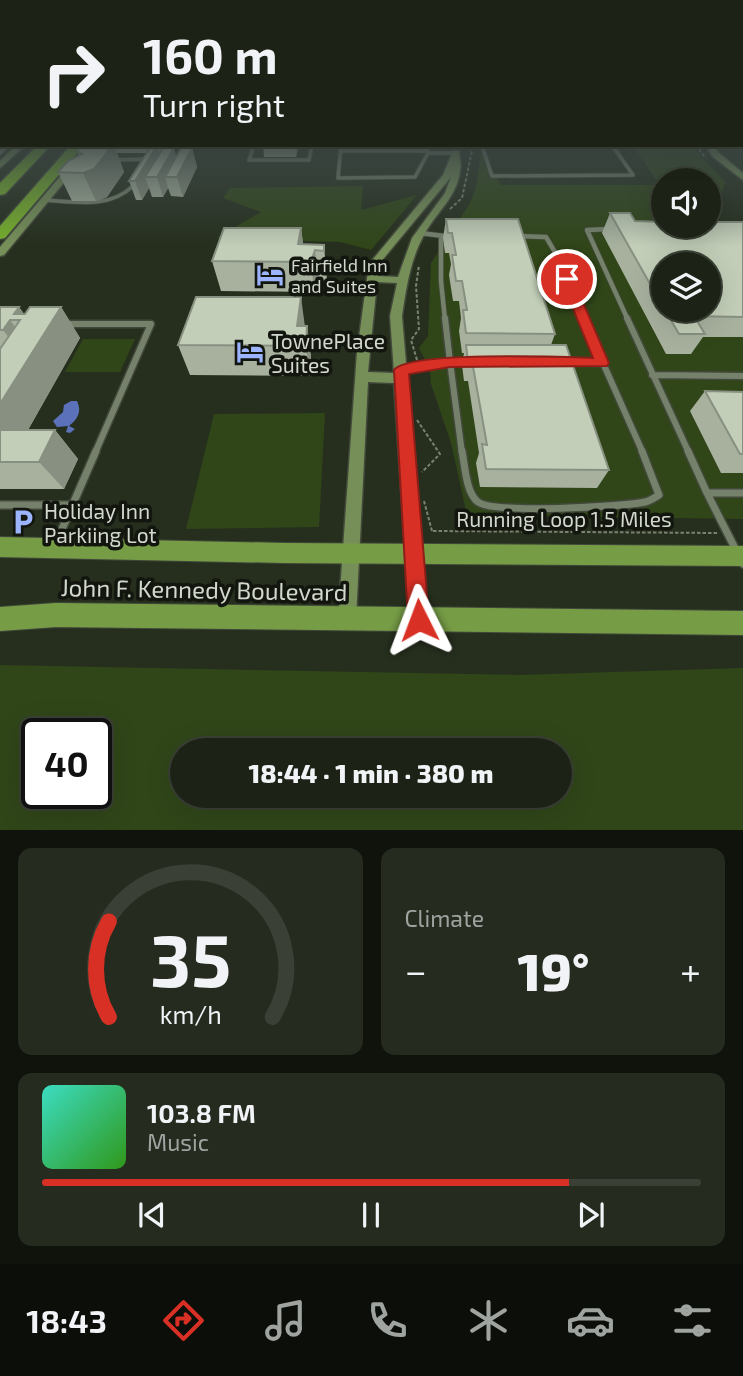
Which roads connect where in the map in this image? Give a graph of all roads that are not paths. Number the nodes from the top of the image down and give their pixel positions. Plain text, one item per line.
1 (22, 168) edge
2 (43, 168) edge
3 (64, 168) edge
4 (71, 168) edge
5 (339, 168) edge
6 (420, 168) edge
7 (452, 168) edge
8 (459, 168) edge
9 (489, 168) edge
10 (629, 168) edge
11 (133, 186) edge
12 (0, 191) edge
13 (45, 201) junction
14 (0, 214) edge
15 (614, 229) edge
16 (425, 234) junction
17 (0, 235) edge
18 (441, 236) junction
19 (512, 236) edge
20 (465, 237) edge
21 (0, 253) edge
22 (372, 279) junction
23 (402, 280) junction
24 (55, 324) edge
25 (450, 362) junction
26 (478, 362) edge
27 (561, 362) edge
28 (602, 363) junction
29 (402, 374) junction
30 (652, 375) junction
31 (743, 376) edge
32 (362, 377) junction
33 (708, 493) junction
34 (743, 493) edge
35 (0, 505) edge
36 (74, 505) junction
37 (0, 547) edge
38 (53, 550) junction
39 (351, 553) junction
40 (415, 553) junction
41 (742, 559) edge
42 (0, 619) edge
43 (347, 619) junction
44 (419, 620) junction
45 (743, 623) edge

1 - 12 highway
2 - 14 highway
3 - 17 highway
4 - 13 street
5 - 6 lane
7 - 22 street
8 - 16 street
9 - 10 lane
11 - 13 lane
13 - 21 street
15 - 30 lane
16 - 18 lane
16 - 23 street
18 - 20 lane
18 - 25 lane
19 - 28 lane
22 - 23 street
22 - 32 street
23 - 29 street
24 - 36 lane
25 - 26 lane
25 - 28 lane
25 - 29 lane
27 - 28 lane
29 - 32 street
29 - 40 street
30 - 31 lane
30 - 33 lane
32 - 39 street
33 - 34 lane
33 - 41 lane
35 - 36 lane
36 - 38 lane
37 - 38 main road, John F. Kennedy Boulevard
38 - 39 main road, John F. Kennedy Boulevard
39 - 40 main road, John F. Kennedy Boulevard
39 - 43 street
40 - 41 main road, John F. Kennedy Boulevard
40 - 44 street
42 - 43 main road, John F. Kennedy Boulevard
43 - 44 main road, John F. Kennedy Boulevard
44 - 45 main road, John F. Kennedy Boulevard

